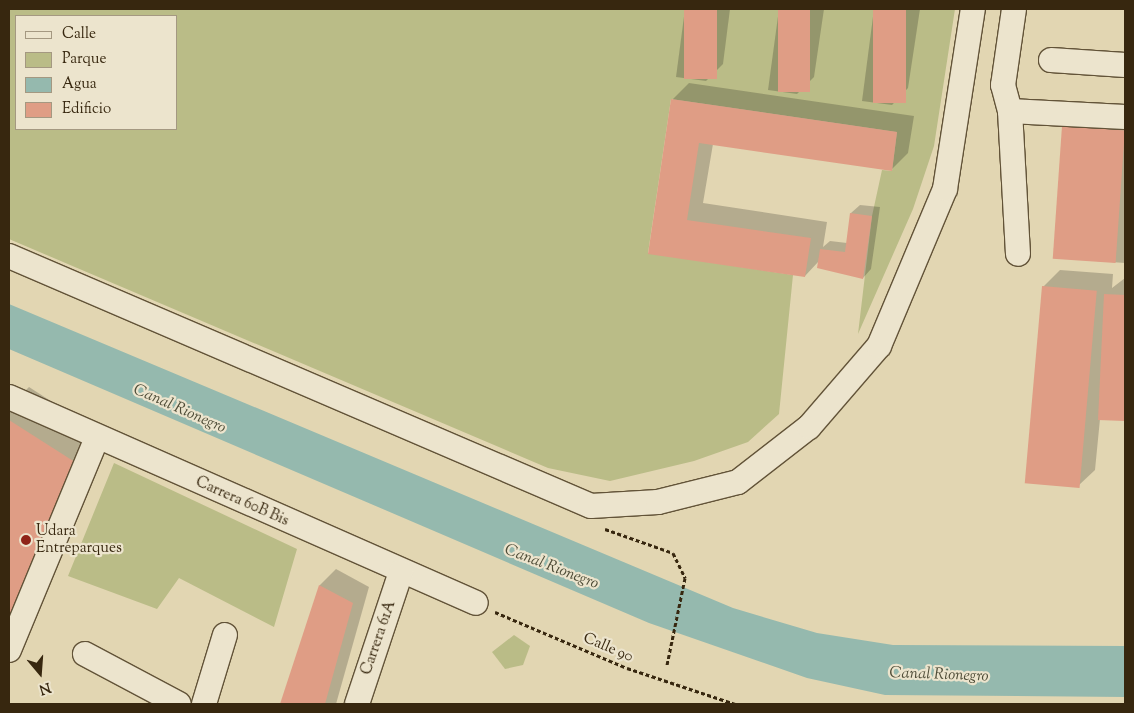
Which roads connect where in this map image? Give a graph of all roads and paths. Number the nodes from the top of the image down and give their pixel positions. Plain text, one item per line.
1 (973, 9) edge
2 (1014, 9) edge
3 (1051, 60) dead end
4 (1125, 66) edge
5 (1010, 111) junction
6 (1125, 118) edge
7 (1018, 254) dead end
8 (9, 256) edge
9 (11, 399) edge
10 (97, 438) junction
11 (401, 572) junction
12 (684, 578) dead end
13 (476, 604) joint
14 (225, 635) dead end
15 (9, 650) edge
16 (85, 654) dead end
17 (667, 665) dead end
18 (179, 704) edge
19 (204, 704) edge
20 (357, 704) edge
21 (735, 704) edge

1 - 8 street
2 - 5 street
3 - 4 street
5 - 6 street
5 - 7 street
9 - 10 street, Carrera 60B Bis
10 - 11 street, Carrera 60B Bis
10 - 15 street
11 - 13 street, Carrera 60B Bis
11 - 20 street, Carrera 61A
12 - 17 path
13 - 21 path, Calle 90
14 - 19 street
16 - 18 street

